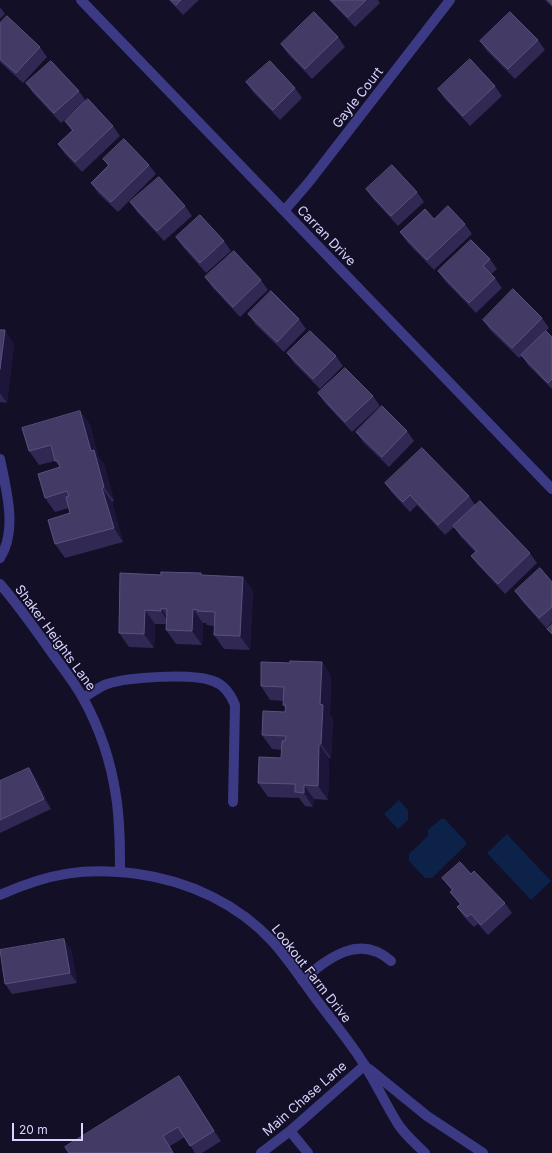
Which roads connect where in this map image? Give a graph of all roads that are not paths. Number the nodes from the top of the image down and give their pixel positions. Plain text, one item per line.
1 (81, 0) edge
2 (450, 0) edge
3 (284, 211) junction
4 (0, 459) edge
5 (552, 489) edge
6 (0, 558) edge
7 (0, 584) edge
8 (83, 698) junction
9 (233, 802) dead end
10 (120, 872) junction
11 (0, 895) edge
12 (390, 961) dead end
13 (302, 980) junction
14 (365, 1065) junction
15 (290, 1131) junction
16 (262, 1153) edge
17 (308, 1153) edge
18 (425, 1153) edge
19 (484, 1153) edge

1 - 3 street, Carran Drive
2 - 3 street, Gayle Court
3 - 5 street, Carran Drive
4 - 6 street
7 - 8 street, Shaker Heights Lane
8 - 9 street
8 - 10 street, Shaker Heights Lane
10 - 11 street, Lookout Farm Drive
10 - 13 street, Lookout Farm Drive
12 - 13 street
13 - 14 street, Lookout Farm Drive
14 - 15 street, Main Chase Lane
14 - 18 street, Lookout Farm Drive
14 - 19 street, Lookout Farm Drive
15 - 16 street, Main Chase Lane
15 - 17 street

